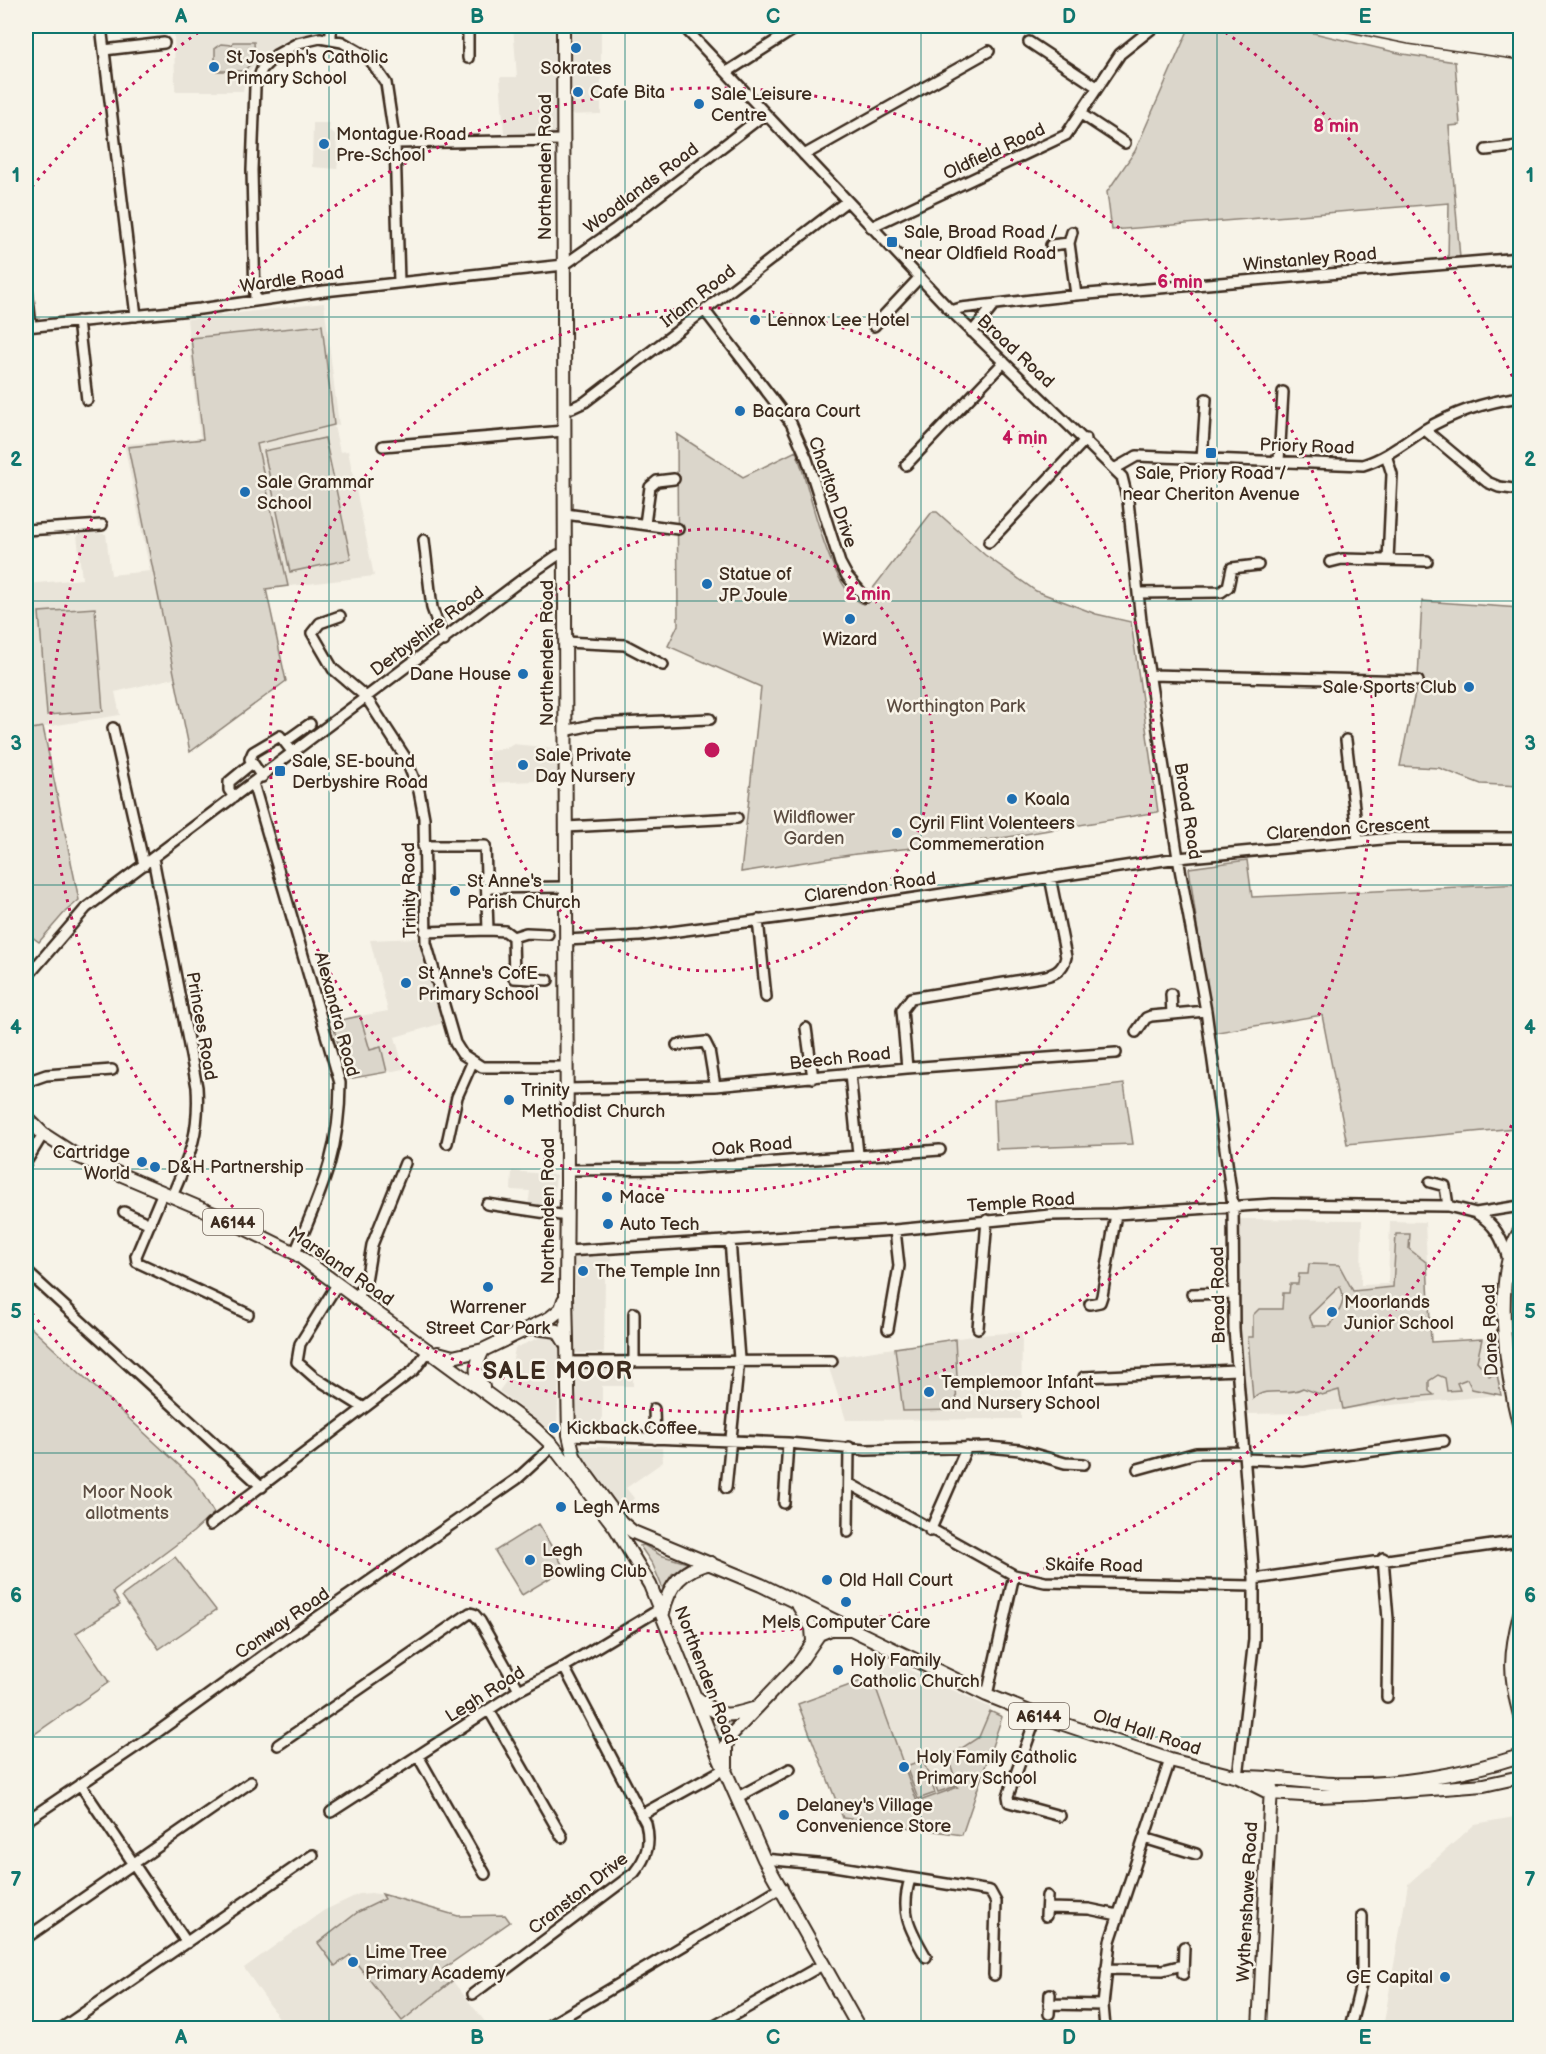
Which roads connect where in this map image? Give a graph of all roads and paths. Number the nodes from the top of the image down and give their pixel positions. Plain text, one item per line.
1 (101, 26) edge
2 (331, 26) edge
3 (435, 26) edge
4 (563, 26) edge
5 (683, 26) edge
6 (800, 26) edge
7 (1155, 26) edge
8 (468, 27) edge
9 (331, 39) junction
10 (1029, 42) dead end
11 (164, 43) dead end
12 (104, 51) junction
13 (989, 51) dead end
14 (468, 58) dead end
15 (727, 72) junction
16 (1097, 87) junction
17 (765, 114) junction
18 (1081, 114) junction
19 (562, 140) junction
20 (395, 143) junction
21 (1125, 143) dead end
22 (1521, 146) edge
23 (1486, 150) dead end
24 (804, 155) junction
25 (847, 201) junction
26 (872, 227) junction
27 (1072, 232) dead end
28 (1069, 243) junction
29 (1051, 245) dead end
30 (1521, 258) edge
31 (564, 265) junction
32 (919, 278) junction
33 (26, 281) edge
34 (399, 283) junction
35 (1076, 295) junction
36 (255, 301) junction
37 (995, 304) junction
38 (705, 311) junction
39 (951, 311) junction
40 (135, 316) junction
41 (78, 321) junction
42 (28, 326) edge
43 (874, 326) dead end
44 (972, 332) junction
45 (1004, 362) junction
46 (1283, 392) dead end
47 (1521, 397) edge
48 (1206, 399) dead end
49 (87, 400) dead end
50 (564, 407) junction
51 (1425, 429) junction
52 (564, 431) junction
53 (1086, 439) junction
54 (383, 446) dead end
55 (1386, 456) junction
56 (1202, 459) junction
57 (1279, 461) junction
58 (906, 465) dead end
59 (1116, 468) junction
60 (675, 479) dead end
61 (1521, 489) edge
62 (565, 514) junction
63 (645, 524) junction
64 (102, 525) dead end
65 (678, 529) dead end
66 (26, 530) edge
67 (424, 540) dead end
68 (989, 542) dead end
69 (565, 554) junction
70 (1388, 560) junction
71 (1427, 561) dead end
72 (1330, 562) dead end
73 (1258, 566) dead end
74 (1138, 592) junction
75 (865, 597) dead end
76 (340, 616) dead end
77 (444, 640) junction
78 (565, 642) junction
79 (663, 665) dead end
80 (1150, 675) junction
81 (1418, 681) dead end
82 (366, 697) junction
83 (710, 719) dead end
84 (113, 728) dead end
85 (565, 731) junction
86 (312, 739) junction
87 (1346, 740) dead end
88 (285, 741) junction
89 (294, 754) junction
90 (252, 763) junction
91 (262, 777) junction
92 (253, 783) junction
93 (234, 797) junction
94 (737, 818) dead end
95 (566, 826) junction
96 (1521, 838) edge
97 (1358, 841) junction
98 (423, 846) junction
99 (153, 858) junction
100 (1178, 858) junction
101 (144, 865) junction
102 (1050, 877) junction
103 (565, 887) junction
104 (487, 888) junction
105 (758, 920) junction
106 (488, 930) junction
107 (424, 932) junction
108 (548, 934) dead end
109 (513, 937) junction
110 (566, 940) junction
111 (26, 978) edge
112 (548, 980) dead end
113 (1171, 994) dead end
114 (766, 997) dead end
115 (1206, 1011) junction
116 (1172, 1014) junction
117 (806, 1028) dead end
118 (1136, 1032) dead end
119 (676, 1046) dead end
120 (1116, 1053) dead end
121 (472, 1062) junction
122 (566, 1067) junction
123 (907, 1068) junction
124 (112, 1070) dead end
125 (850, 1074) junction
126 (813, 1078) junction
127 (26, 1082) edge
128 (715, 1086) junction
129 (567, 1089) junction
130 (26, 1117) edge
131 (43, 1134) junction
132 (447, 1143) dead end
133 (940, 1150) dead end
134 (858, 1154) junction
135 (26, 1162) edge
136 (405, 1163) dead end
137 (567, 1170) junction
138 (1430, 1182) dead end
139 (168, 1194) junction
140 (487, 1204) dead end
141 (1233, 1206) junction
142 (1448, 1206) junction
143 (1521, 1206) edge
144 (124, 1212) dead end
145 (1476, 1213) junction
146 (1116, 1214) junction
147 (567, 1216) junction
148 (987, 1220) junction
149 (150, 1224) junction
150 (895, 1230) junction
151 (1521, 1231) edge
152 (730, 1240) junction
153 (567, 1251) junction
154 (295, 1253) junction
155 (1508, 1258) junction
156 (26, 1271) edge
157 (338, 1283) junction
158 (566, 1293) junction
159 (1234, 1293) junction
160 (1192, 1294) dead end
161 (357, 1298) junction
162 (1090, 1304) dead end
163 (248, 1314) dead end
164 (633, 1314) dead end
165 (530, 1328) junction
166 (978, 1328) dead end
167 (888, 1329) dead end
168 (567, 1345) junction
169 (429, 1350) junction
170 (483, 1350) junction
171 (739, 1359) junction
172 (634, 1360) junction
173 (832, 1361) dead end
174 (567, 1362) junction
175 (1236, 1370) junction
176 (1084, 1377) dead end
177 (487, 1393) junction
178 (364, 1408) junction
179 (654, 1409) dead end
180 (1521, 1428) edge
181 (569, 1435) junction
182 (650, 1439) junction
183 (731, 1440) junction
184 (1444, 1441) dead end
185 (788, 1443) junction
186 (553, 1446) junction
187 (849, 1447) junction
188 (967, 1447) junction
189 (1245, 1455) junction
190 (1084, 1465) dead end
191 (1138, 1469) dead end
192 (850, 1480) junction
193 (262, 1487) junction
194 (726, 1488) dead end
195 (784, 1503) dead end
196 (210, 1525) dead end
197 (930, 1531) junction
198 (848, 1532) dead end
199 (646, 1539) joint
200 (1521, 1541) edge
201 (1383, 1558) junction
202 (711, 1563) junction
203 (1014, 1575) junction
204 (1254, 1582) junction
205 (796, 1602) junction
206 (662, 1611) junction
207 (1521, 1614) edge
208 (849, 1629) junction
209 (813, 1641) junction
210 (564, 1667) junction
211 (1517, 1686) edge
212 (519, 1690) junction
213 (987, 1695) junction
214 (1387, 1697) dead end
215 (697, 1698) junction
216 (754, 1709) junction
217 (489, 1710) junction
218 (1037, 1715) junction
219 (1521, 1715) edge
220 (278, 1745) dead end
221 (418, 1756) junction
222 (1521, 1756) edge
223 (1170, 1760) junction
224 (726, 1768) junction
225 (790, 1769) dead end
226 (1238, 1777) junction
227 (1272, 1777) junction
228 (1521, 1777) edge
229 (250, 1782) dead end
230 (80, 1784) junction
231 (1270, 1793) junction
232 (738, 1797) junction
233 (331, 1812) dead end
234 (642, 1815) junction
235 (1060, 1816) dead end
236 (26, 1821) edge
237 (562, 1837) dead end
238 (1144, 1838) junction
239 (1196, 1854) dead end
240 (314, 1855) dead end
241 (764, 1859) junction
242 (133, 1865) junction
243 (485, 1874) dead end
244 (910, 1879) junction
245 (782, 1887) junction
246 (1047, 1896) dead end
247 (1118, 1916) junction
248 (1362, 1916) dead end
249 (26, 1938) edge
250 (187, 1943) junction
251 (1184, 1947) dead end
252 (926, 1957) dead end
253 (824, 1964) junction
254 (1106, 1969) junction
255 (994, 1975) dead end
256 (473, 1994) dead end
257 (1049, 2004) dead end
258 (1103, 2005) junction
259 (62, 2028) edge
260 (545, 2028) edge
261 (711, 2028) edge
262 (859, 2028) edge
263 (1106, 2028) edge
264 (1259, 2028) edge
265 (1350, 2028) edge

1 - 12 street
2 - 9 street
3 - 8 street
4 - 19 main road, Northenden Road
5 - 15 street, Broad Road
6 - 15 street
7 - 16 street, Oldfield Road
8 - 14 street
9 - 20 street
9 - 36 street
10 - 16 street
11 - 12 street
12 - 40 street
13 - 24 street
15 - 17 street, Broad Road
16 - 18 street, Oldfield Road
17 - 24 street, Broad Road
17 - 31 street, Woodlands Road
18 - 21 street
18 - 26 street, Oldfield Road
19 - 20 street
19 - 31 main road, Northenden Road
20 - 34 street
22 - 23 street
24 - 25 street, Broad Road
25 - 26 street, Broad Road
25 - 38 street, Irlam Road
26 - 32 street, Broad Road
27 - 28 street
28 - 29 street
28 - 35 street
30 - 35 street, Winstanley Road
31 - 34 street, Wardle Road
31 - 50 main road, Northenden Road
32 - 39 street, Broad Road
32 - 43 street
33 - 42 street
34 - 36 street, Wardle Road
35 - 37 street, Winstanley Road
36 - 40 street, Wardle Road
37 - 39 street, Winstanley Road
37 - 44 street
38 - 50 street, Irlam Road
38 - 75 street, Charlton Drive
39 - 44 street, Broad Road
40 - 41 street, Wardle Road
41 - 42 street, Wardle Road
41 - 49 street
44 - 45 street, Broad Road
45 - 53 street, Broad Road
45 - 58 street
46 - 57 street
47 - 51 street, Priory Road
48 - 56 street
50 - 52 main road, Northenden Road
51 - 55 street, Priory Road
51 - 61 street
52 - 54 street
52 - 62 main road, Northenden Road
53 - 59 street, Broad Road
53 - 68 street
55 - 57 street, Priory Road
55 - 70 street
56 - 57 street, Priory Road
56 - 59 street, Priory Road
59 - 74 street, Broad Road
60 - 63 street
62 - 63 street
62 - 69 main road, Northenden Road
63 - 65 street
64 - 66 street
67 - 77 street
69 - 77 street, Derbyshire Road
69 - 78 main road, Northenden Road
70 - 71 street
70 - 72 street
73 - 74 street
74 - 80 street, Broad Road
76 - 82 street, Trinity Road
77 - 82 street, Derbyshire Road
78 - 79 street
78 - 85 main road, Northenden Road
80 - 81 street
80 - 100 street, Broad Road
82 - 86 street, Derbyshire Road
82 - 98 street, Trinity Road
83 - 85 street
84 - 101 street
85 - 95 main road, Northenden Road
86 - 88 street
86 - 89 street, Derbyshire Road
87 - 97 street
88 - 89 street
88 - 90 street
89 - 91 street, Derbyshire Road
90 - 91 street
90 - 93 street
91 - 92 street, Derbyshire Road
92 - 93 street, Derbyshire Road
92 - 154 street, Alexandra Road
93 - 99 street, Derbyshire Road
94 - 95 street
95 - 103 main road, Northenden Road
96 - 97 street, Clarendon Crescent
97 - 100 street, Clarendon Crescent
98 - 104 street
98 - 107 street, Trinity Road
99 - 101 street, Derbyshire Road
99 - 139 street, Princes Road
100 - 102 street, Clarendon Road
100 - 115 street, Broad Road
101 - 111 street, Derbyshire Road
102 - 105 street, Clarendon Road
102 - 123 street
103 - 104 street
103 - 110 main road, Northenden Road
104 - 106 street
105 - 110 street, Clarendon Road
105 - 114 street
106 - 107 street
106 - 109 street
107 - 121 street, Trinity Road
108 - 109 street
109 - 112 street
110 - 122 main road, Northenden Road
113 - 116 street
115 - 116 street
115 - 141 street, Broad Road
116 - 118 street
117 - 126 street
119 - 128 street
120 - 123 street, Beech Road
121 - 122 street
121 - 132 street
122 - 129 main road, Northenden Road
123 - 125 street, Beech Road
124 - 127 street
125 - 126 street, Beech Road
125 - 134 street
126 - 128 street, Beech Road
128 - 129 street, Beech Road
129 - 137 main road, Northenden Road
130 - 131 main road, Marsland Road / A6144
131 - 135 street
131 - 139 main road, Marsland Road / A6144
133 - 134 street, Oak Road
134 - 137 street, Oak Road
136 - 161 street
137 - 147 main road, Northenden Road
138 - 142 street
139 - 149 street, Princes Road
139 - 154 main road, Marsland Road / A6144
140 - 147 street
141 - 142 street, Temple Road
141 - 146 street, Temple Road
141 - 159 street, Broad Road
142 - 145 street, Temple Road
143 - 145 street, Temple Road
144 - 149 street
145 - 155 street, Temple Road
146 - 148 street, Temple Road
146 - 162 street
147 - 153 main road, Northenden Road
148 - 150 street, Temple Road
148 - 166 street
149 - 163 street, Princes Road
150 - 152 street, Temple Road
150 - 167 street
151 - 155 main road, Dane Road
152 - 153 street, Temple Road
152 - 171 street
153 - 158 main road, Northenden Road
154 - 157 main road, Marsland Road / A6144
155 - 180 main road, Dane Road
156 - 193 street
157 - 161 main road, Marsland Road / A6144
157 - 178 street
158 - 165 main road
158 - 168 main road, Northenden Road
159 - 160 street
159 - 175 street, Broad Road
161 - 169 main road, Marsland Road / A6144
164 - 172 street
165 - 168 main road
165 - 170 main road, A6144
168 - 174 main road, Northenden Road / A6144
169 - 170 main road, A6144
169 - 177 main road, Marsland Road / A6144
169 - 178 street
170 - 177 main road
171 - 172 street
171 - 173 street
171 - 183 street
172 - 174 street
174 - 181 main road, Northenden Road / A6144
175 - 176 street
175 - 189 street, Broad Road
177 - 186 main road, Marsland Road / A6144
178 - 193 street
179 - 182 street
181 - 182 street
181 - 199 main road, Northenden Road / A6144
182 - 183 street
183 - 185 street
183 - 194 street
184 - 189 street
185 - 187 street
185 - 195 street
186 - 206 main road, Northenden Road / A6144
186 - 230 street, Conway Road
187 - 188 street
187 - 192 street
188 - 190 street
188 - 197 street
189 - 191 street
189 - 204 street, Broad Road
192 - 197 street, Skaife Road
192 - 198 street
193 - 196 street
197 - 203 street, Skaife Road
199 - 202 main road, Old Hall Road / A6144
200 - 201 street, Skaife Road
201 - 204 street, Skaife Road
201 - 214 street
202 - 205 main road, Old Hall Road / A6144
202 - 206 main road
203 - 204 street, Skaife Road
203 - 213 street
204 - 226 street, Broad Road
205 - 208 main road, Old Hall Road / A6144
205 - 209 main road
206 - 210 street, Legh Road
206 - 215 main road, Northenden Road / A6144
207 - 211 main road
208 - 209 main road
208 - 213 main road, Old Hall Road / A6144
209 - 216 main road
210 - 212 street, Legh Road
210 - 234 street, Cranston Drive
211 - 219 main road
212 - 217 street, Legh Road
212 - 220 street
213 - 218 main road, Old Hall Road / A6144
215 - 216 main road
215 - 224 main road, Northenden Road
216 - 224 main road, Northenden Road
217 - 221 street, Legh Road
217 - 237 street
218 - 223 main road, Old Hall Road / A6144
218 - 235 street
221 - 233 street, Legh Road
221 - 243 street
222 - 227 main road, Old Hall Road / A6144
223 - 226 main road, Old Hall Road / A6144
223 - 238 street
224 - 232 main road, Northenden Road
224 - 234 street
225 - 232 street
226 - 227 main road, Old Hall Road / A6144
226 - 231 main road, Old Hall Road / A6144
227 - 231 main road, Wythenshawe Road
228 - 231 main road, Old Hall Road / A6144
229 - 242 street
230 - 236 street, Conway Road
230 - 242 street
231 - 264 main road, Wythenshawe Road
232 - 241 main road, Northenden Road
234 - 256 street, Cranston Drive
238 - 239 street
238 - 247 street
240 - 250 street
241 - 244 street
241 - 245 main road, Northenden Road
242 - 249 street
242 - 250 street
244 - 252 street
244 - 255 street
245 - 253 main road, Northenden Road
245 - 260 street
246 - 247 street
247 - 254 street
248 - 265 street
250 - 259 street
251 - 254 street
253 - 261 street
253 - 262 main road, Northenden Road
254 - 258 street
257 - 258 street
258 - 263 street

